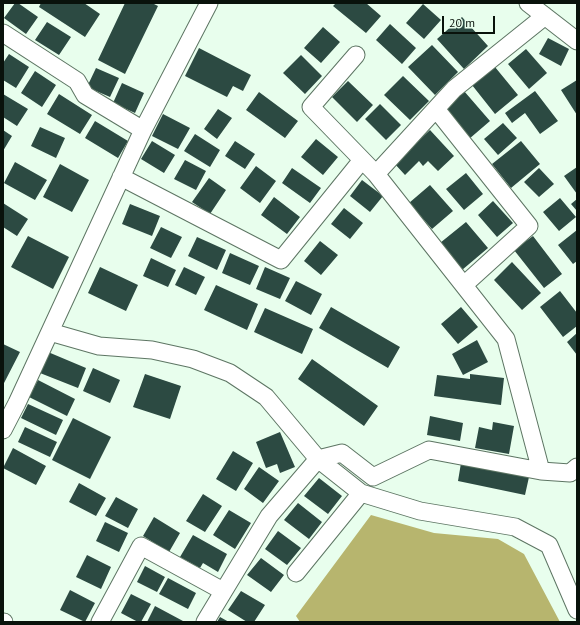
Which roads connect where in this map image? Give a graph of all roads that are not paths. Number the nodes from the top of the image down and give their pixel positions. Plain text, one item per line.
1 (209, 3) edge
2 (528, 3) edge
3 (545, 16) junction
4 (3, 33) edge
5 (577, 41) edge
6 (356, 55) dead end
7 (436, 109) junction
8 (143, 130) junction
9 (362, 160) junction
10 (376, 174) junction
11 (122, 177) junction
12 (464, 285) junction
13 (50, 332) junction
14 (10, 401) edge
15 (3, 430) edge
16 (318, 459) junction
17 (577, 467) edge
18 (541, 471) junction
19 (361, 493) junction
20 (296, 573) dead end
21 (223, 591) junction
22 (577, 610) edge
23 (100, 622) edge
24 (205, 622) edge

1 - 8 street
2 - 3 street
3 - 5 street
3 - 7 street
4 - 8 street
6 - 9 street
7 - 10 street
7 - 12 street
8 - 11 street
9 - 10 street
9 - 11 street
10 - 12 street
11 - 13 street
12 - 18 street
13 - 14 street
13 - 16 street
14 - 15 street
16 - 18 street
16 - 19 street
16 - 21 street
17 - 18 street
19 - 20 street
19 - 22 street
21 - 23 street
21 - 24 street

